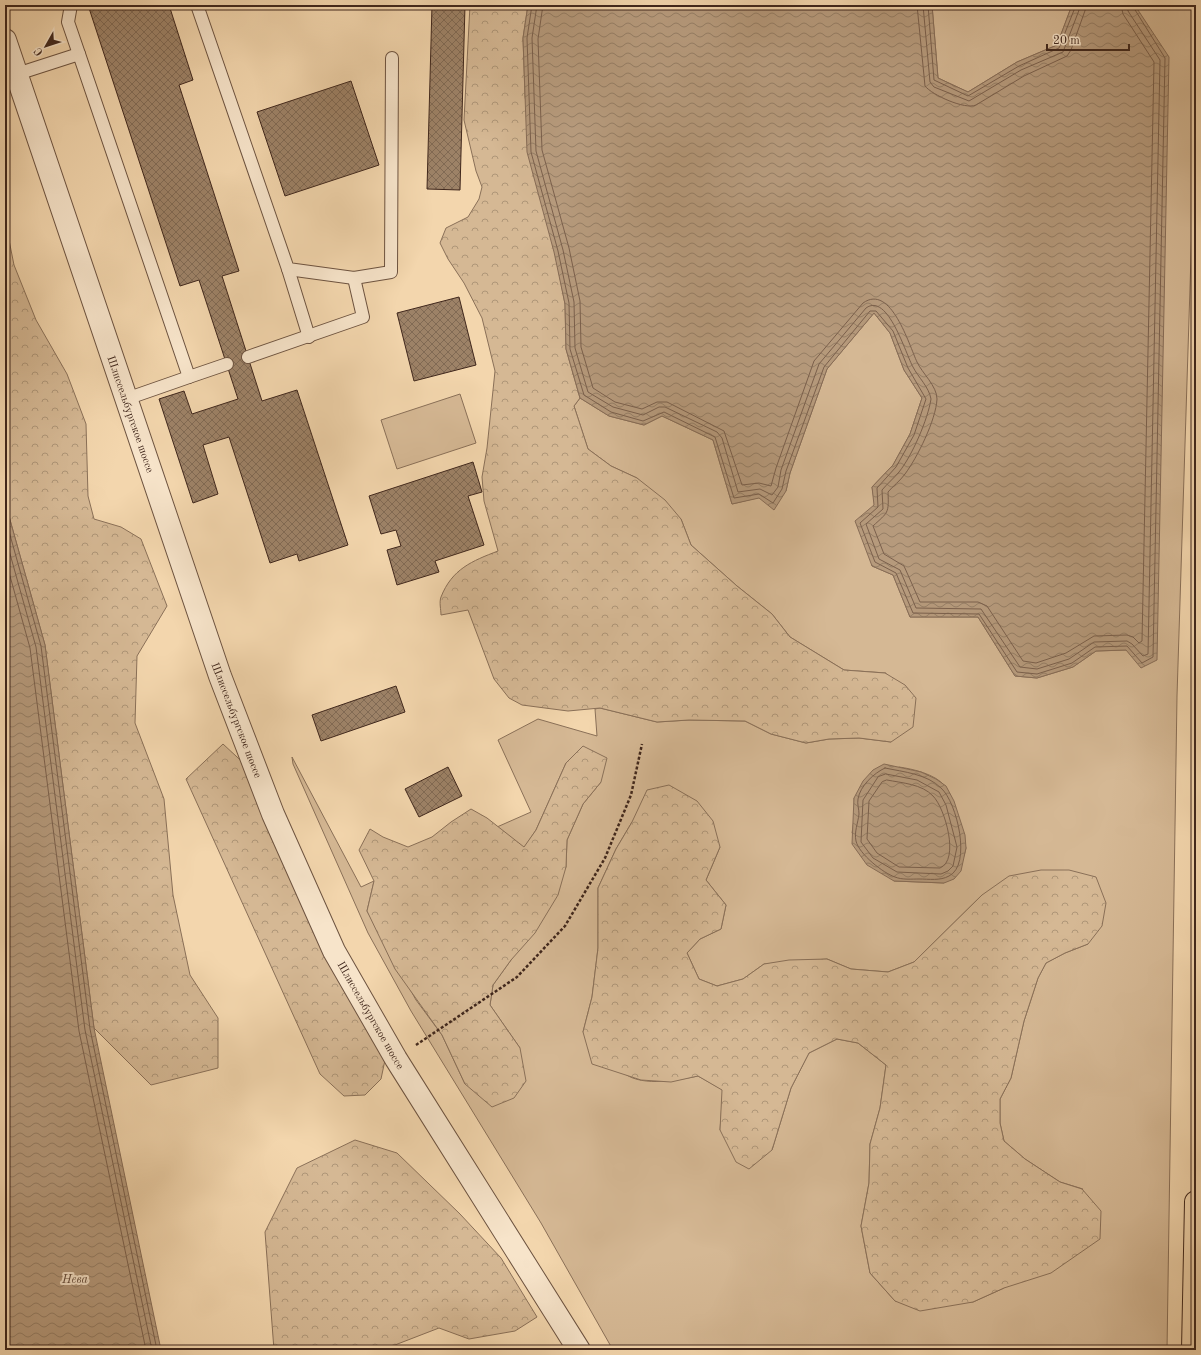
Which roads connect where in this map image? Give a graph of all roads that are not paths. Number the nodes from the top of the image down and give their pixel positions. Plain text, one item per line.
1 (71, 5) edge
2 (197, 5) edge
3 (5, 40) edge
4 (79, 54) junction
5 (392, 58) dead end
6 (17, 74) junction
7 (288, 270) junction
8 (354, 278) junction
9 (309, 337) junction
10 (248, 357) dead end
11 (227, 364) dead end
12 (189, 377) junction
13 (126, 399) junction
14 (1196, 1202) edge
15 (579, 1350) edge
16 (1193, 1350) edge

1 - 4 lane
2 - 7 lane
3 - 6 street, Шлиссельбургское шоссе
4 - 6 lane
4 - 12 lane
5 - 8 lane
6 - 13 street, Шлиссельбургское шоссе
7 - 8 lane
7 - 9 lane
8 - 9 lane
9 - 10 lane
11 - 12 lane
12 - 13 lane
13 - 15 street, Шлиссельбургское шоссе
14 - 16 main road

